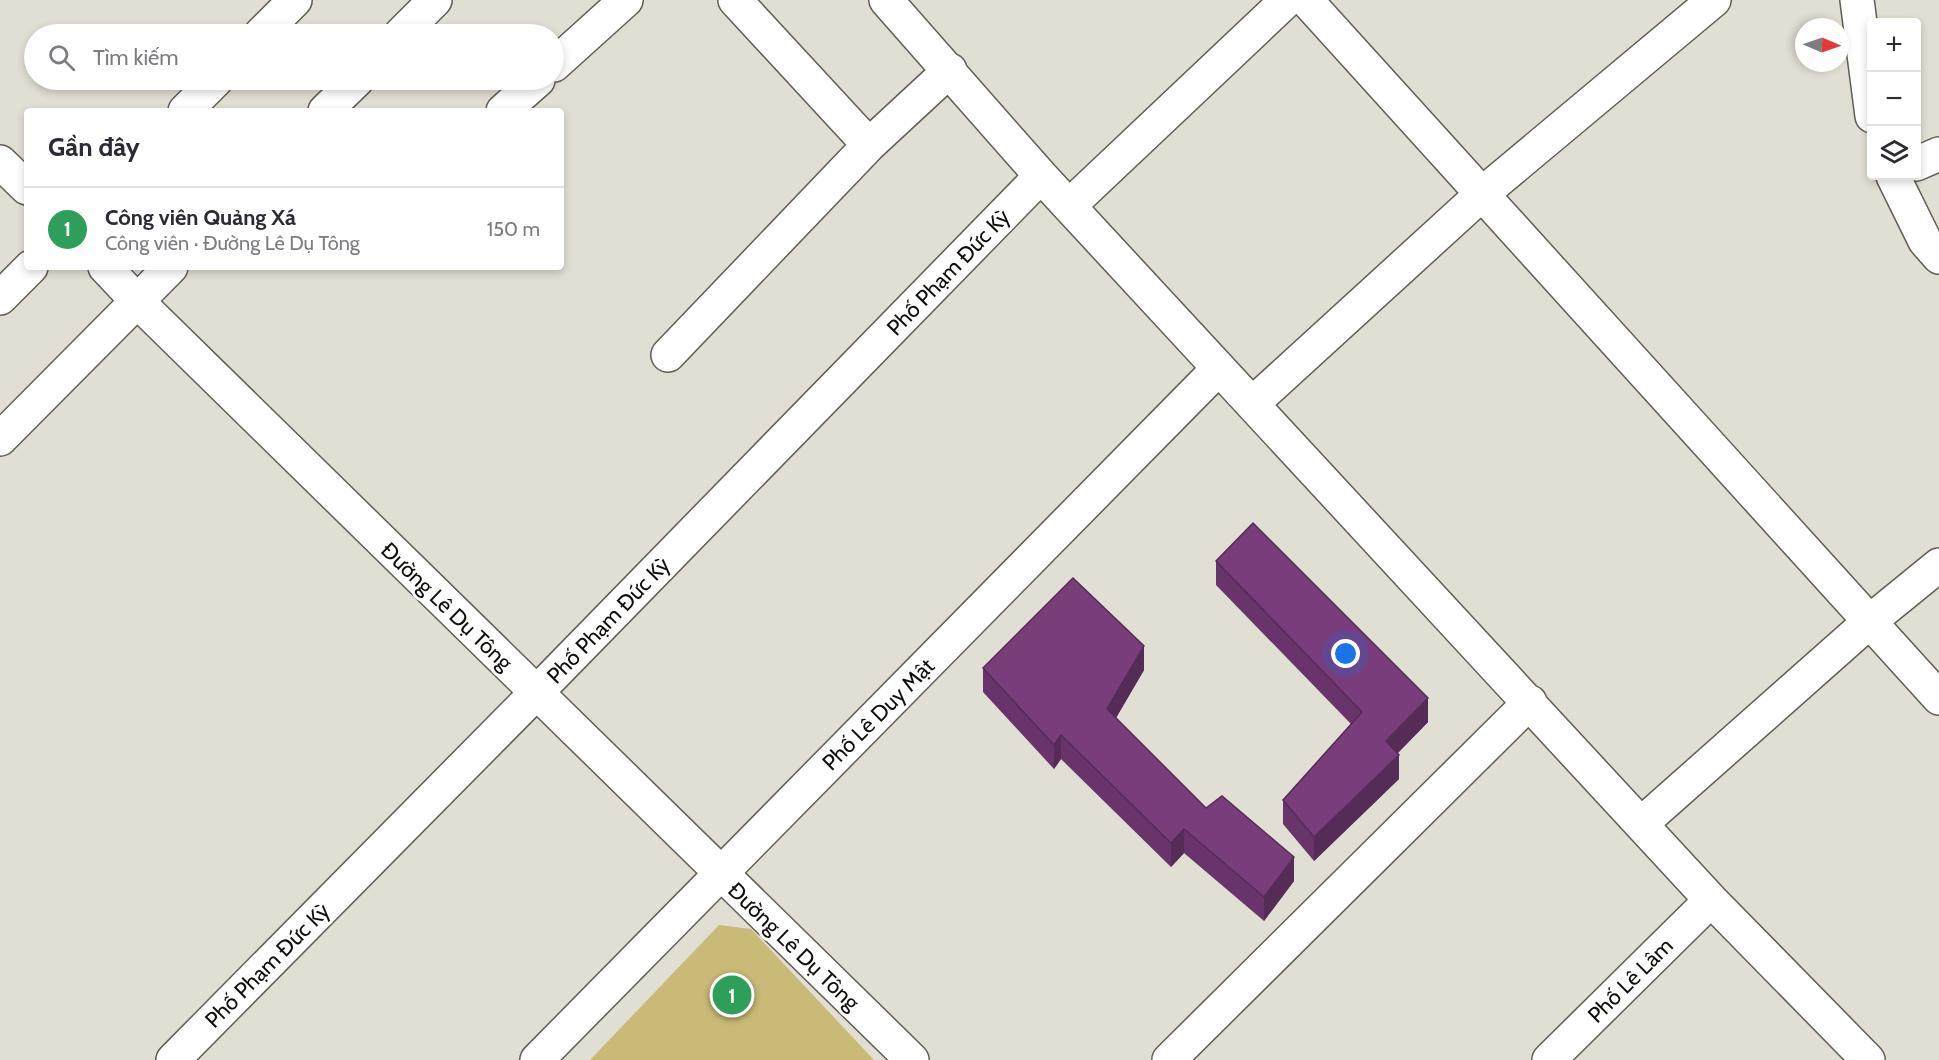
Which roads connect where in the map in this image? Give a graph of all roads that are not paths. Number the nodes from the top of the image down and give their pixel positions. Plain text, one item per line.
1 (295, 0) edge
2 (435, 0) edge
3 (626, 0) edge
4 (735, 0) edge
5 (886, 0) edge
6 (1287, 0) edge
7 (1306, 0) edge
8 (1714, 0) edge
9 (1857, 0) edge
10 (271, 24) edge
11 (411, 24) edge
12 (564, 56) edge
13 (950, 70) junction
14 (1867, 77) edge
15 (206, 90) edge
16 (347, 90) edge
17 (527, 90) edge
18 (188, 108) edge
19 (328, 108) edge
20 (506, 108) edge
21 (869, 146) junction
22 (1939, 154) edge
23 (0, 162) edge
24 (1921, 162) edge
25 (1041, 176) junction
26 (1895, 180) edge
27 (24, 185) edge
28 (1482, 194) junction
29 (1069, 206) junction
30 (1939, 257) edge
31 (28, 270) edge
32 (108, 270) edge
33 (168, 270) edge
34 (0, 298) edge
35 (138, 302) junction
36 (668, 355) dead end
37 (1219, 369) junction
38 (1252, 404) junction
39 (0, 439) edge
40 (1939, 565) edge
41 (1869, 622) junction
42 (536, 693) junction
43 (1939, 698) edge
44 (1530, 702) junction
45 (1641, 824) junction
46 (721, 874) junction
47 (1711, 900) junction
48 (173, 1060) edge
49 (537, 1060) edge
50 (912, 1060) edge
51 (1169, 1060) edge
52 (1549, 1060) edge
53 (1868, 1060) edge

1 - 10 street
2 - 11 street
3 - 12 street
4 - 21 street
5 - 13 street
6 - 29 street
7 - 28 street
8 - 28 street
9 - 14 street
13 - 21 street
13 - 25 street
15 - 18 street
16 - 19 street
17 - 20 street
21 - 36 street
22 - 24 street
23 - 27 street
25 - 29 street
25 - 42 street, Phố Phạm Đức Kỳ
26 - 30 street
28 - 38 street
28 - 41 street
29 - 37 street
31 - 34 street
32 - 35 street, Đường Lê Dụ Tông
33 - 35 street
35 - 39 street
35 - 42 street, Đường Lê Dụ Tông
37 - 38 street
37 - 46 street, Phố Lê Duy Mật
38 - 44 street
40 - 41 street
41 - 43 street
41 - 45 street
42 - 46 street, Đường Lê Dụ Tông
42 - 48 street, Phố Phạm Đức Kỳ
44 - 45 street
44 - 51 street
45 - 47 street
46 - 49 street, Phố Lê Duy Mật
46 - 50 street, Đường Lê Dụ Tông
47 - 52 street, Phố Lê Lâm
47 - 53 street

